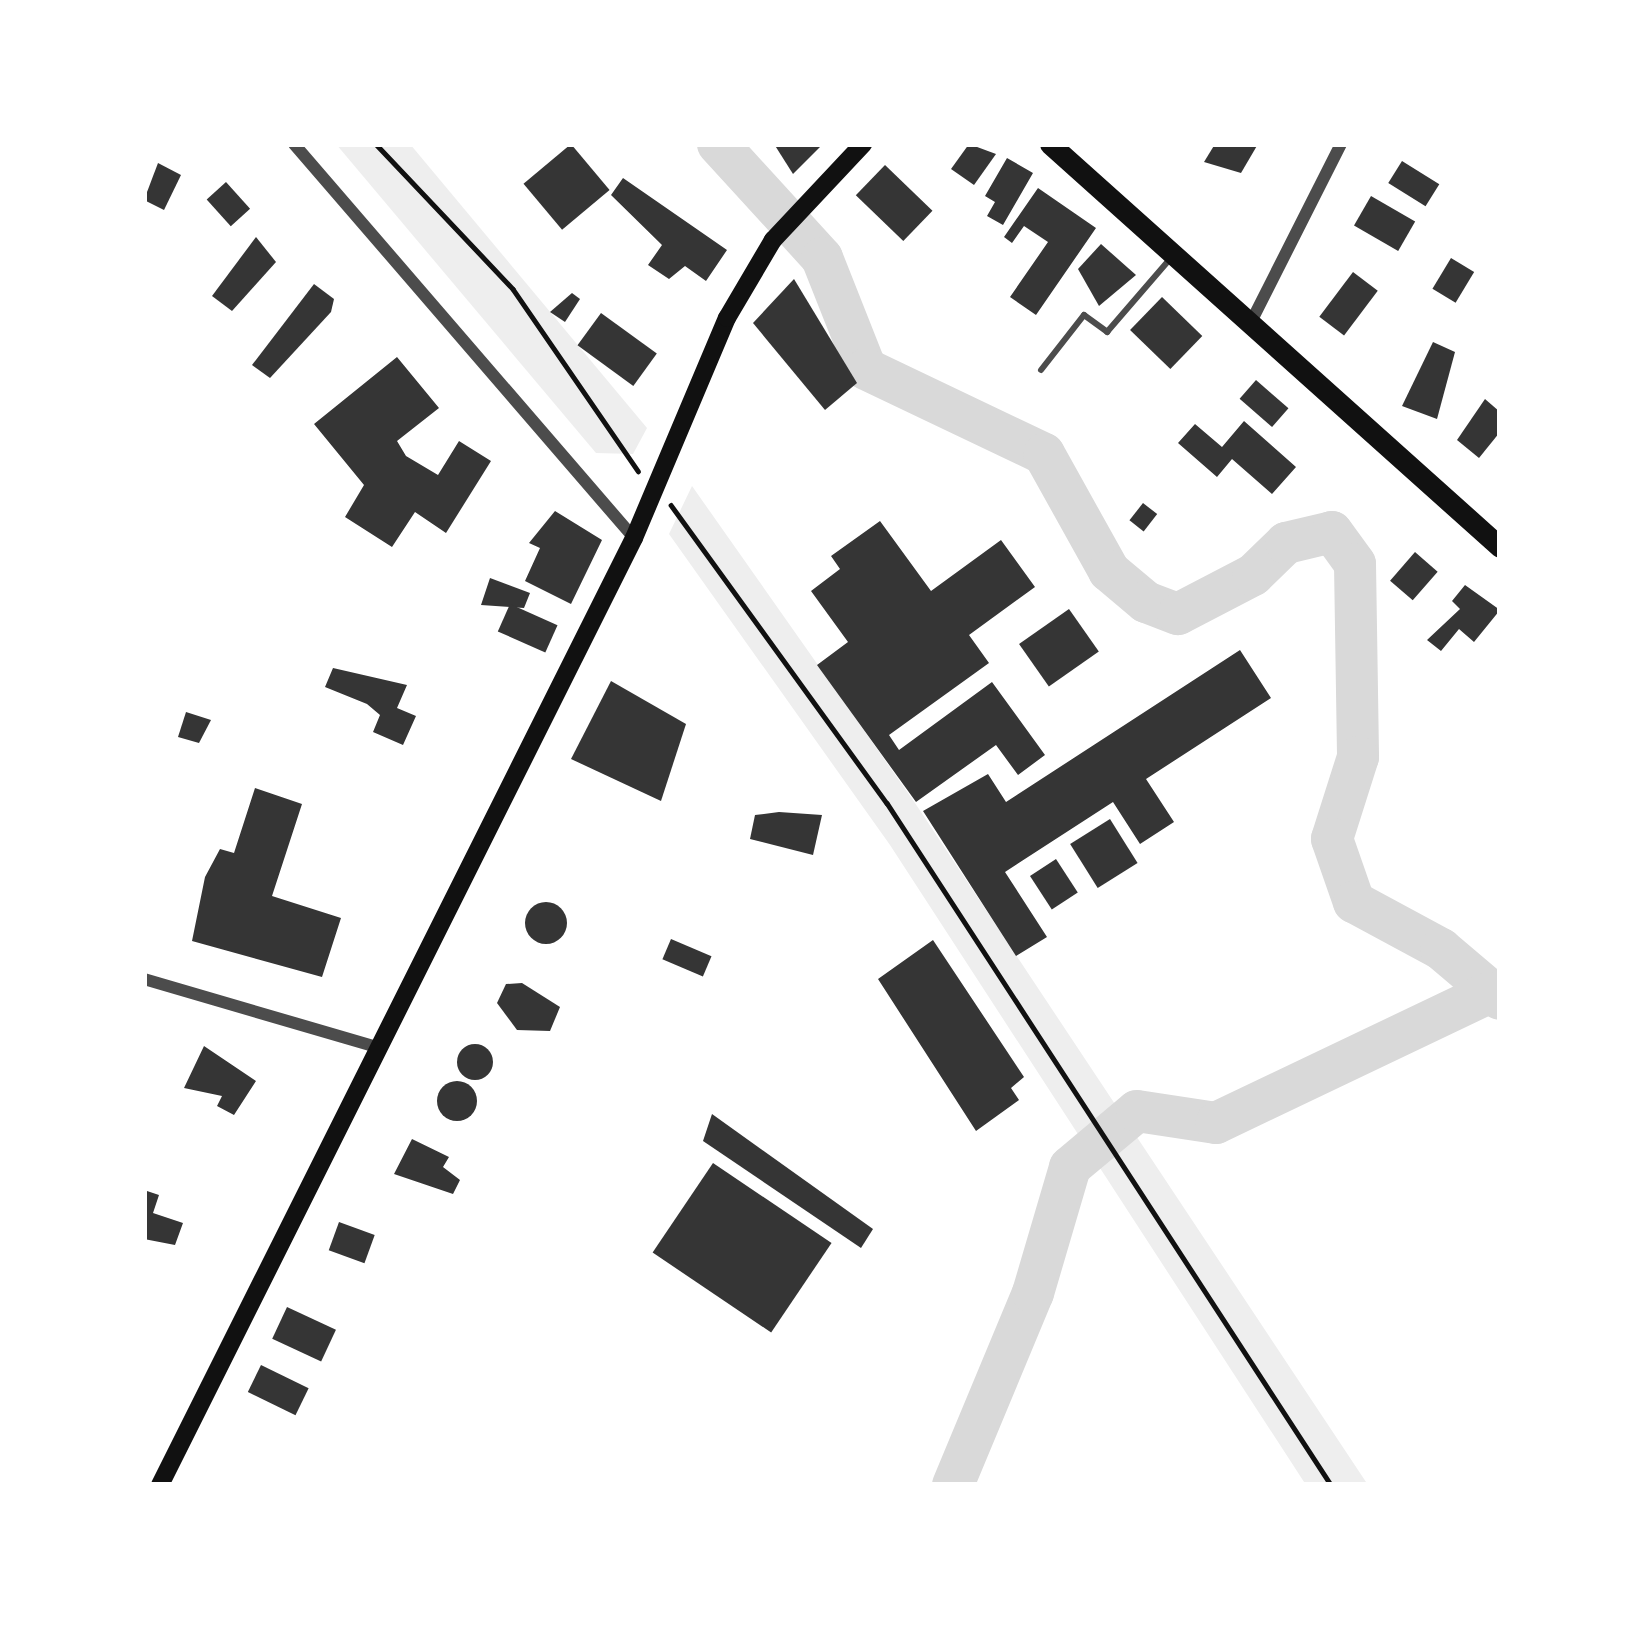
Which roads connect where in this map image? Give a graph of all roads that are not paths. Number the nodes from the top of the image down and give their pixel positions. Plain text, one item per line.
1 (294, 144) edge
2 (863, 144) edge
3 (1049, 144) edge
4 (1341, 144) edge
5 (1173, 256) junction
6 (1250, 324) junction
7 (1041, 370) dead end
8 (634, 538) junction
9 (1500, 547) edge
10 (144, 979) edge
11 (380, 1048) junction
12 (160, 1485) edge

1 - 8 street
2 - 8 main road
3 - 5 highway
4 - 6 street
5 - 6 highway
5 - 7 lane
6 - 9 highway
8 - 11 main road
10 - 11 street
11 - 12 main road

